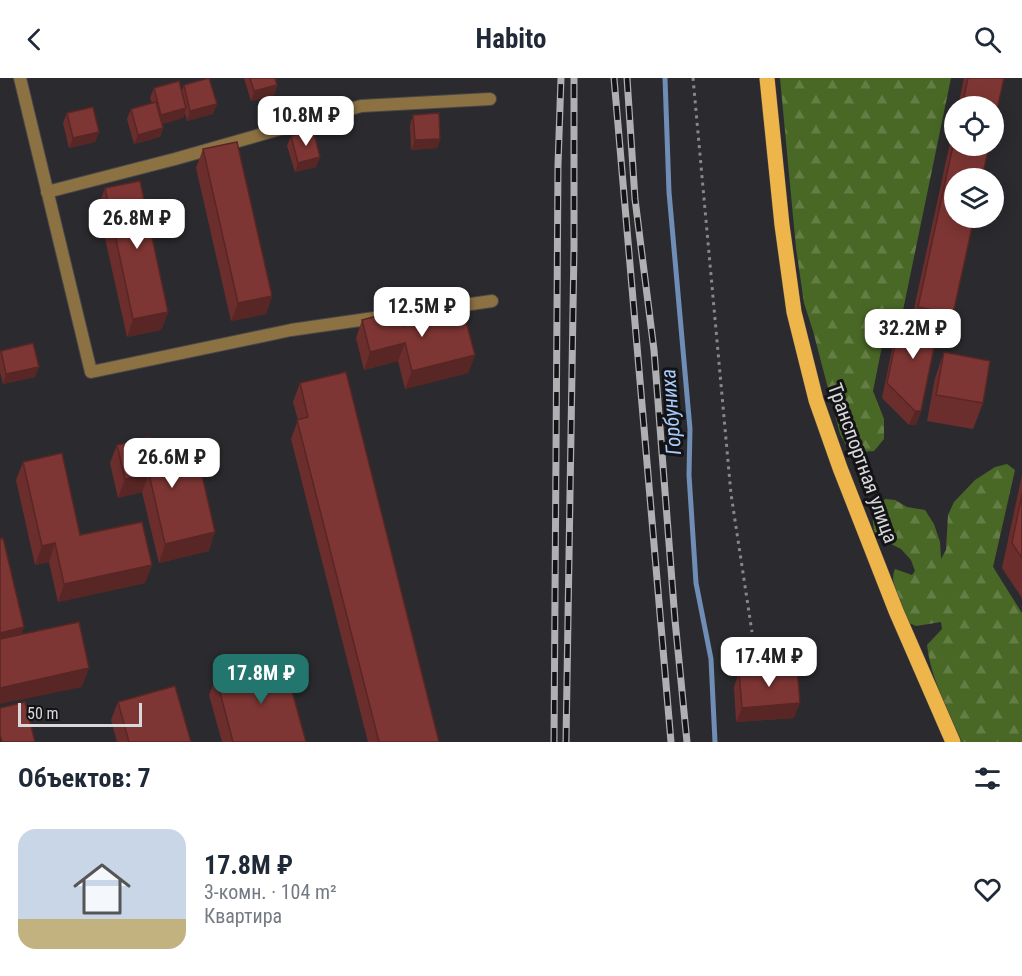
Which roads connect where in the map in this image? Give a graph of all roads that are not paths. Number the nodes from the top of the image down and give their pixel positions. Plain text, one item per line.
1 (20, 78) edge
2 (767, 78) edge
3 (490, 99) dead end
4 (47, 192) junction
5 (492, 301) dead end
6 (953, 742) edge

1 - 4 street
2 - 6 main road, Транспортная улица
3 - 4 street
4 - 5 street

